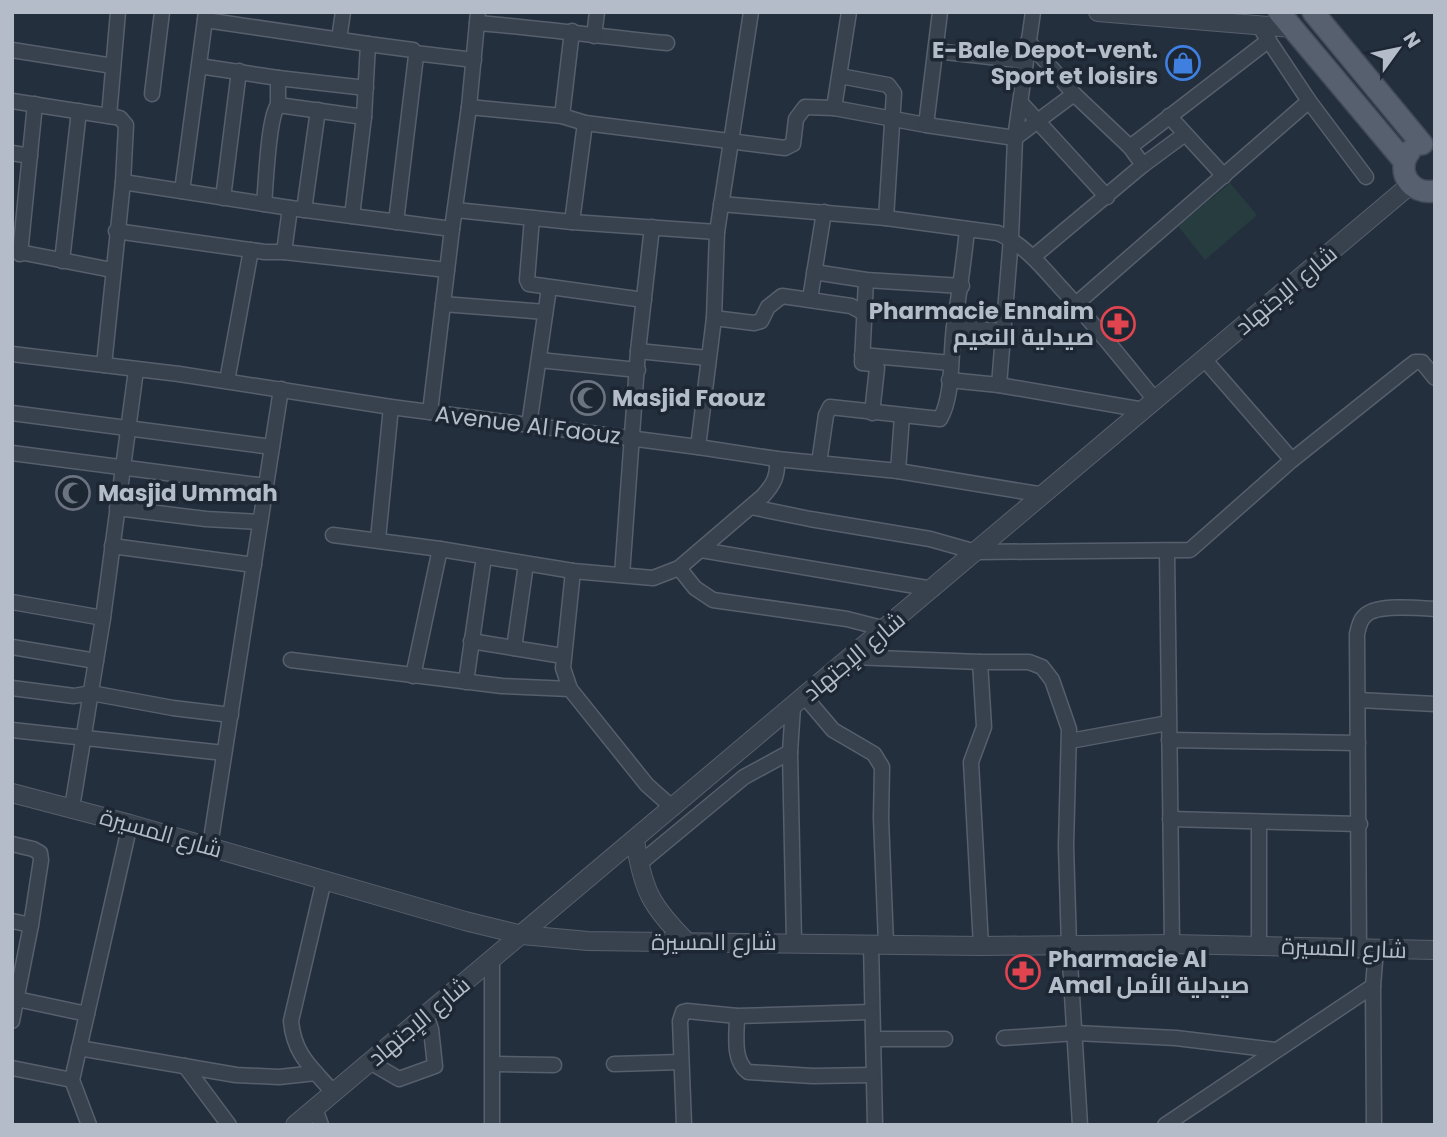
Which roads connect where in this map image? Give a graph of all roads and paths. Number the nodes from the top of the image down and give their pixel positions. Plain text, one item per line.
1 (118, 12) edge
2 (162, 12) edge
3 (342, 12) edge
4 (597, 12) edge
5 (751, 12) edge
6 (849, 12) edge
7 (940, 12) edge
8 (1033, 12) edge
9 (1098, 12) edge
10 (1313, 12) edge
11 (206, 16) edge
12 (477, 18) edge
13 (1286, 20) edge
14 (1263, 26) edge
15 (572, 31) junction
16 (594, 36) junction
17 (339, 39) junction
18 (1028, 41) junction
19 (667, 43) dead end
20 (368, 44) junction
21 (12, 50) edge
22 (936, 51) junction
23 (415, 53) junction
24 (474, 60) junction
25 (1025, 61) junction
26 (113, 66) junction
27 (199, 66) junction
28 (239, 71) junction
29 (840, 76) junction
30 (278, 78) junction
31 (366, 88) junction
32 (152, 94) dead end
33 (1074, 94) junction
34 (12, 101) edge
35 (1309, 101) junction
36 (1020, 103) junction
37 (35, 104) junction
38 (278, 105) junction
39 (469, 107) junction
40 (834, 108) junction
41 (318, 110) junction
42 (79, 111) junction
43 (109, 116) junction
44 (562, 116) junction
45 (1169, 116) junction
46 (364, 117) junction
47 (892, 118) junction
48 (1039, 121) junction
49 (585, 123) junction
50 (926, 125) junction
51 (1185, 134) junction
52 (1015, 138) junction
53 (730, 143) junction
54 (1428, 144) edge
55 (1130, 147) junction
56 (12, 153) edge
57 (30, 156) junction
58 (1404, 161) junction
59 (1143, 165) junction
60 (1224, 176) junction
61 (1366, 177) dead end
62 (123, 182) junction
63 (1410, 185) junction
64 (182, 191) junction
65 (1435, 191) edge
66 (19, 193) edge
67 (1107, 197) junction
68 (223, 198) junction
69 (264, 204) junction
70 (721, 204) junction
71 (297, 209) junction
72 (456, 210) junction
73 (824, 212) junction
74 (352, 216) junction
75 (532, 218) junction
76 (886, 218) junction
77 (396, 222) junction
78 (572, 222) junction
79 (652, 227) junction
80 (452, 229) junction
81 (967, 229) junction
82 (116, 231) junction
83 (717, 232) junction
84 (1011, 239) junction
85 (251, 250) junction
86 (16, 252) edge
87 (285, 252) junction
88 (1033, 257) junction
89 (62, 261) junction
90 (112, 270) junction
91 (447, 270) junction
92 (814, 272) junction
93 (866, 279) junction
94 (962, 286) junction
95 (549, 288) junction
96 (810, 299) junction
97 (644, 300) junction
98 (443, 304) junction
99 (1076, 304) junction
100 (545, 312) junction
101 (864, 313) junction
102 (714, 318) junction
103 (954, 327) junction
104 (1003, 331) junction
105 (638, 351) junction
106 (12, 354) edge
107 (862, 355) junction
108 (708, 358) junction
109 (1204, 359) junction
110 (539, 360) junction
111 (951, 363) junction
112 (104, 365) junction
113 (136, 370) junction
114 (638, 370) junction
115 (1435, 378) edge
116 (949, 380) junction
117 (227, 381) junction
118 (999, 386) junction
119 (281, 389) junction
120 (1150, 405) junction
121 (391, 407) junction
122 (430, 412) junction
123 (12, 413) edge
124 (872, 413) junction
125 (902, 416) junction
126 (530, 425) junction
127 (128, 428) junction
128 (633, 438) junction
129 (272, 447) junction
130 (698, 447) junction
131 (12, 453) edge
132 (777, 459) junction
133 (1292, 460) junction
134 (819, 463) junction
135 (123, 467) junction
136 (898, 471) junction
137 (266, 486) junction
138 (1044, 495) junction
139 (751, 507) junction
140 (117, 508) junction
141 (260, 522) junction
142 (332, 535) dead end
143 (378, 539) junction
144 (112, 546) junction
145 (440, 549) junction
146 (701, 550) junction
147 (976, 552) junction
148 (1167, 552) junction
149 (484, 557) junction
150 (526, 564) junction
151 (254, 565) junction
152 (679, 568) junction
153 (573, 571) junction
154 (622, 575) junction
155 (933, 589) junction
156 (12, 602) edge
157 (1435, 610) edge
158 (103, 618) junction
159 (886, 629) junction
160 (471, 640) junction
161 (12, 647) edge
162 (514, 648) junction
163 (564, 656) junction
164 (852, 657) junction
165 (291, 660) dead end
166 (96, 661) junction
167 (980, 662) junction
168 (413, 676) junction
169 (466, 682) junction
170 (12, 688) edge
171 (570, 690) junction
172 (90, 693) junction
173 (1359, 700) junction
174 (799, 702) junction
175 (1435, 704) edge
176 (230, 715) junction
177 (1168, 723) junction
178 (12, 730) edge
179 (84, 738) junction
180 (1169, 740) junction
181 (1070, 741) junction
182 (1358, 743) junction
183 (790, 752) junction
184 (224, 753) junction
185 (12, 793) edge
186 (72, 808) junction
187 (673, 808) junction
188 (1170, 819) junction
189 (1259, 822) junction
190 (130, 824) junction
191 (1360, 824) junction
192 (635, 840) junction
193 (12, 844) edge
194 (210, 846) junction
195 (639, 864) junction
196 (324, 880) junction
197 (12, 921) edge
198 (32, 925) junction
199 (522, 935) junction
200 (794, 942) junction
201 (687, 943) junction
202 (878, 944) junction
203 (1172, 944) junction
204 (1259, 945) junction
205 (981, 946) junction
206 (1069, 946) junction
207 (1367, 950) junction
208 (1435, 950) edge
209 (492, 960) junction
210 (1373, 986) junction
211 (14, 998) edge
212 (871, 1012) junction
213 (87, 1014) junction
214 (426, 1015) junction
215 (737, 1016) junction
216 (12, 1020) edge
217 (1076, 1033) junction
218 (874, 1038) junction
219 (1004, 1038) dead end
220 (945, 1039) dead end
221 (79, 1048) junction
222 (1275, 1051) junction
223 (370, 1062) junction
224 (681, 1062) junction
225 (614, 1064) dead end
226 (493, 1065) junction
227 (554, 1065) dead end
228 (185, 1066) junction
229 (12, 1068) edge
230 (316, 1073) junction
231 (873, 1075) junction
232 (72, 1080) junction
233 (333, 1092) junction
234 (318, 1116) edge
235 (1168, 1123) edge
236 (89, 1125) edge
237 (229, 1125) edge
238 (295, 1125) edge
239 (492, 1125) edge
240 (684, 1125) edge
241 (875, 1125) edge
242 (1080, 1125) edge
243 (1374, 1125) edge

1 - 26 street
2 - 32 street
3 - 17 street
4 - 16 street
5 - 53 street
6 - 29 street
7 - 22 street
8 - 18 street
9 - 14 street
10 - 54 main road
11 - 17 street
11 - 27 street
12 - 15 street
12 - 24 street
13 - 14 street
13 - 58 main road
14 - 35 street
14 - 45 street
15 - 16 street
15 - 44 street
16 - 19 street
17 - 20 street
18 - 25 street
18 - 33 street
20 - 23 street
20 - 31 street
21 - 26 street
22 - 25 street
22 - 50 street
23 - 24 street
23 - 77 street
24 - 39 street
25 - 36 street
26 - 43 street
27 - 28 street
27 - 64 street
28 - 30 street
28 - 68 street
29 - 40 street
29 - 47 street
30 - 31 street
30 - 38 street
31 - 46 street
33 - 48 street
33 - 55 street
34 - 37 street
35 - 60 street
35 - 61 street
36 - 48 street
36 - 52 street
37 - 42 street
37 - 57 street
38 - 41 street
38 - 69 street
39 - 44 street
39 - 72 street
40 - 47 street
40 - 53 street
41 - 46 street
41 - 71 street
42 - 43 street
42 - 89 street
43 - 62 street
44 - 49 street
45 - 51 street
45 - 55 street
46 - 74 street
47 - 50 street
47 - 76 street
48 - 52 street
48 - 67 street
49 - 53 street
49 - 78 street
50 - 52 street
51 - 59 street
51 - 60 street
52 - 84 street
53 - 70 street
54 - 58 main road
55 - 59 street
56 - 57 street
57 - 66 street
58 - 63 main road
59 - 67 street
60 - 99 street
62 - 64 street
62 - 82 street
63 - 65 main road
63 - 109 street, شارع الإجتهاد
64 - 68 street
66 - 86 street
67 - 88 street
68 - 69 street
69 - 71 street
70 - 73 street
70 - 83 street
71 - 74 street
71 - 87 street
72 - 75 street
72 - 80 street
73 - 76 street
73 - 92 street
74 - 77 street
75 - 78 street
75 - 95 street
76 - 81 street
77 - 80 street
78 - 79 street
79 - 83 street
79 - 97 street
80 - 91 street
81 - 84 street
81 - 94 street
82 - 85 street
82 - 90 street
83 - 102 street
84 - 88 street
84 - 104 street
85 - 87 street
85 - 117 street
86 - 89 street
87 - 91 street
88 - 99 street
89 - 90 street
90 - 112 street
91 - 98 street
92 - 93 street
92 - 96 street
93 - 94 street
93 - 101 street
94 - 103 street
95 - 97 street
95 - 100 street
96 - 101 street
96 - 102 street
97 - 105 street
98 - 100 street
98 - 122 street
99 - 120 street
100 - 110 street
101 - 107 street
102 - 108 street
103 - 104 street
103 - 111 street
104 - 118 street
105 - 108 street
105 - 114 street
106 - 112 street, Avenue Al Faouz
107 - 111 street
107 - 124 street
108 - 130 street
109 - 120 street, شارع الإجتهاد
109 - 133 street
110 - 114 street
110 - 126 street
111 - 116 street
112 - 113 street, Avenue Al Faouz
113 - 117 street, Avenue Al Faouz
113 - 127 street
114 - 128 street
115 - 133 street
116 - 118 street
116 - 125 street
117 - 119 street, Avenue Al Faouz
118 - 120 street
119 - 121 street, Avenue Al Faouz
119 - 129 street
120 - 138 street, شارع الإجتهاد
121 - 122 street, Avenue Al Faouz
121 - 143 street
122 - 126 street, Avenue Al Faouz
123 - 127 street
124 - 125 street
124 - 134 street
125 - 136 street
126 - 128 street, Avenue Al Faouz
127 - 129 street
127 - 135 street
128 - 130 street, Avenue Al Faouz
128 - 154 street
129 - 137 street
130 - 132 street, Avenue Al Faouz
131 - 135 street
132 - 134 street, Avenue Al Faouz
132 - 139 street
133 - 148 street
134 - 136 street, Avenue Al Faouz
135 - 137 street
135 - 140 street
136 - 138 street, Avenue Al Faouz
137 - 141 street
138 - 147 street, شارع الإجتهاد
139 - 146 street
139 - 147 street
140 - 141 street
140 - 144 street
141 - 151 street
142 - 143 street
143 - 145 street
144 - 151 street
144 - 158 street
145 - 149 street
145 - 168 street
146 - 152 street
146 - 155 street
147 - 148 street
147 - 155 street, شارع الإجتهاد
148 - 177 street
149 - 150 street
149 - 160 street
150 - 153 street
150 - 162 street
151 - 176 street
152 - 154 street
152 - 159 street
153 - 154 street
153 - 163 street
155 - 159 street, شارع الإجتهاد
156 - 158 street
157 - 173 street
158 - 166 street
159 - 164 street, شارع الإجتهاد
160 - 162 street
160 - 169 street
161 - 166 street
162 - 163 street
163 - 171 street
164 - 167 street
164 - 174 street, شارع الإجتهاد
165 - 168 street
166 - 172 street
167 - 181 street
167 - 205 street
168 - 169 street
169 - 171 street
170 - 172 street
171 - 187 street
172 - 176 street
172 - 179 street
173 - 175 street
173 - 182 street
174 - 183 street
174 - 187 street, شارع الإجتهاد
174 - 202 street
176 - 184 street
177 - 180 street
177 - 181 street
178 - 179 street
179 - 184 street
179 - 186 street
180 - 182 street
180 - 188 street
181 - 206 street
182 - 191 street
183 - 195 street
183 - 200 street
184 - 194 street
185 - 186 street, شارع المسيرة
186 - 190 street, شارع المسيرة
187 - 192 street, شارع الإجتهاد
188 - 189 street
188 - 203 street
189 - 191 street
189 - 204 street
190 - 194 street, شارع المسيرة
190 - 213 street
191 - 207 street
192 - 195 street
192 - 199 street, شارع الإجتهاد
193 - 198 street
194 - 196 street, شارع المسيرة
195 - 201 street
196 - 199 street, شارع المسيرة
196 - 230 street
197 - 198 street
198 - 211 street
199 - 201 street, شارع المسيرة
199 - 209 street, شارع الإجتهاد
200 - 201 street, شارع المسيرة
200 - 202 street, شارع المسيرة
202 - 205 street, شارع المسيرة
202 - 212 street
203 - 204 street, شارع المسيرة
203 - 206 street, شارع المسيرة
204 - 207 street, شارع المسيرة
205 - 206 street, شارع المسيرة
206 - 217 street
207 - 208 street, شارع المسيرة
207 - 210 street
209 - 214 street, شارع الإجتهاد
209 - 226 street
210 - 222 street
210 - 243 street
211 - 213 street
211 - 216 street
212 - 215 street
212 - 218 street
213 - 221 street
214 - 223 street, شارع الإجتهاد
214 - 223 street
215 - 224 street
215 - 231 street
217 - 219 street
217 - 222 street
217 - 242 street
218 - 220 street
218 - 231 street
221 - 228 street
221 - 232 street
222 - 235 street
223 - 233 street, شارع الإجتهاد
224 - 225 street
224 - 240 street
226 - 227 street
226 - 239 street
228 - 230 street
228 - 237 street
229 - 232 street
230 - 233 street
231 - 241 street
232 - 236 street
233 - 234 street, شارع الإجتهاد
234 - 238 street, شارع الإجتهاد

